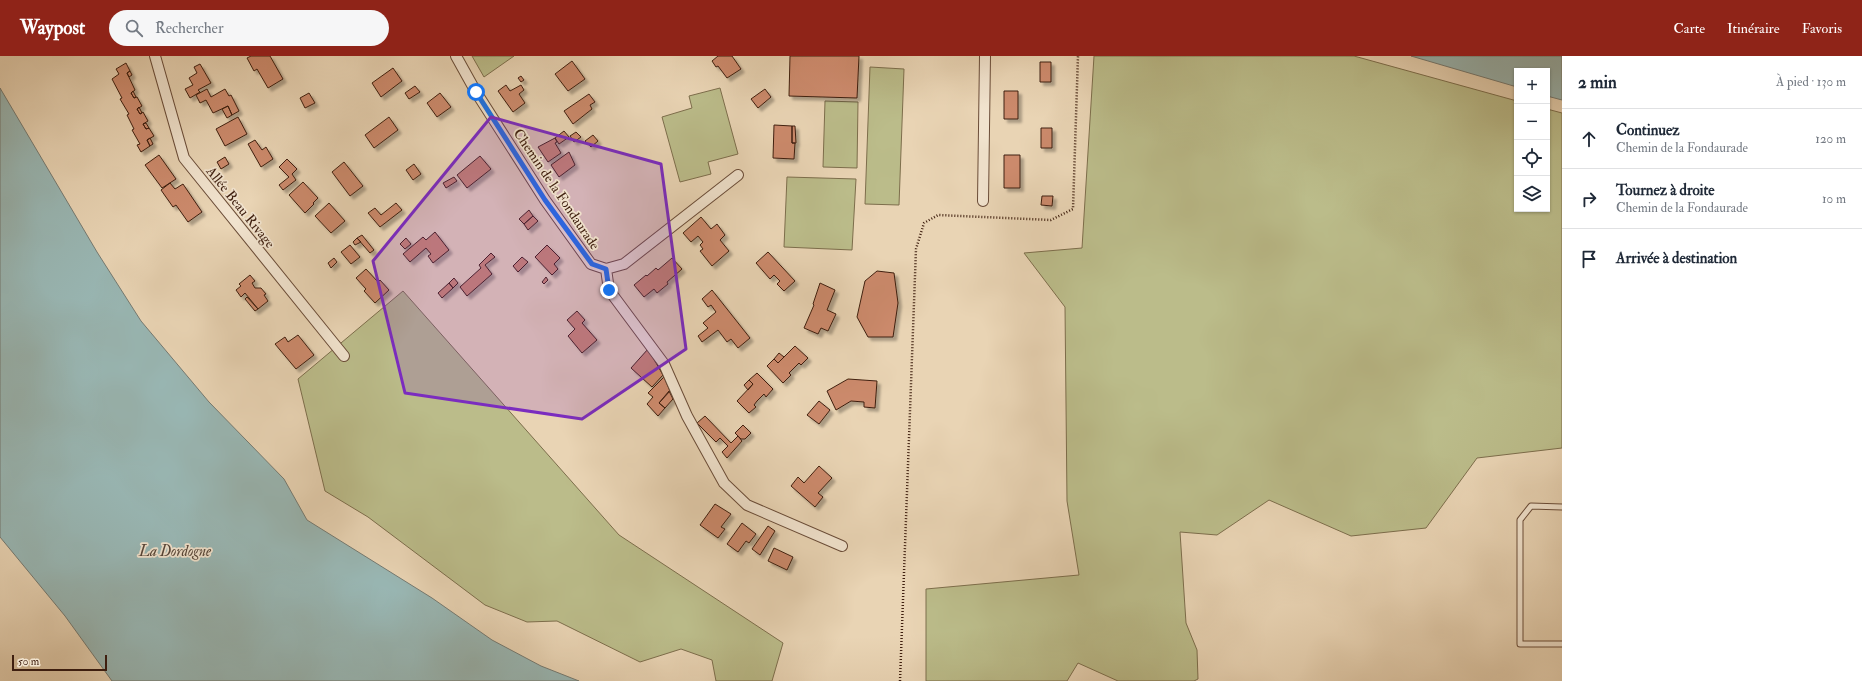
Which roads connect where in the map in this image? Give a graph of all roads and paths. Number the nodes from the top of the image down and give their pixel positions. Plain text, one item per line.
1 (155, 56) edge
2 (456, 56) edge
3 (985, 56) edge
4 (1078, 56) edge
5 (738, 175) dead end
6 (983, 201) dead end
7 (606, 269) junction
8 (344, 356) dead end
9 (1562, 507) edge
10 (842, 546) dead end
11 (1562, 644) edge
12 (900, 681) edge

1 - 8 street, Allée Beau Rivage
2 - 7 street, Chemin de la Fondaurade
3 - 6 street
4 - 12 path
5 - 7 street
7 - 10 street
9 - 11 lane

